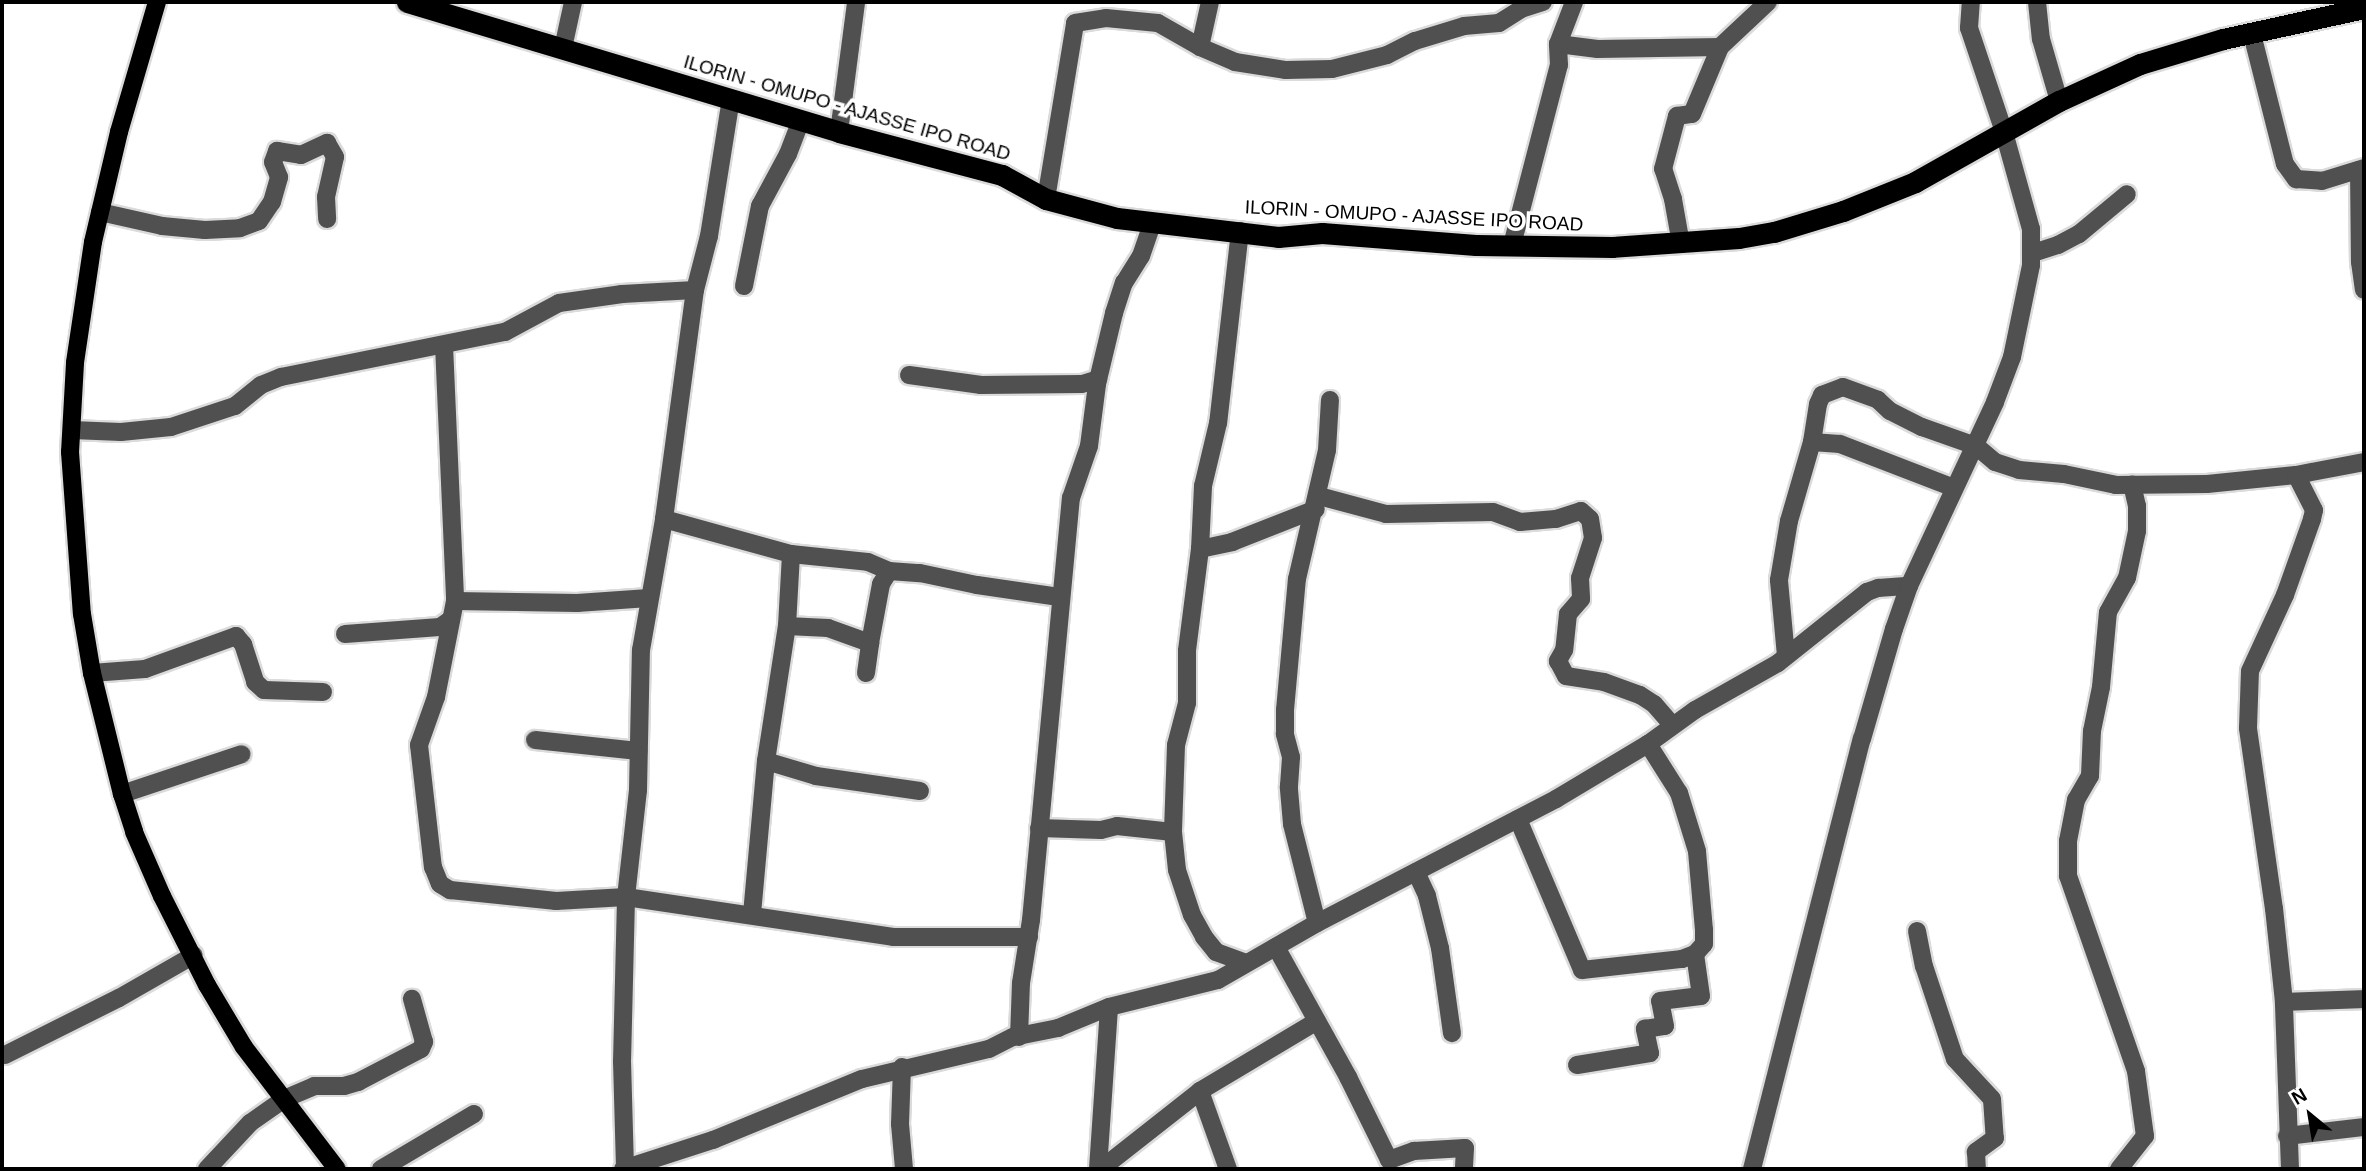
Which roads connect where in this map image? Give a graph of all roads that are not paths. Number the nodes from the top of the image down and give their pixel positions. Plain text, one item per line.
1 (157, 2) edge
2 (407, 2) edge
3 (573, 2) edge
4 (856, 2) edge
5 (1210, 2) edge
6 (1543, 2) edge
7 (1574, 2) edge
8 (1768, 2) edge
9 (1971, 2) edge
10 (2037, 2) edge
11 (2354, 7) edge
12 (2252, 34) junction
13 (1558, 44) junction
14 (1200, 47) junction
15 (1720, 47) junction
16 (563, 48) junction
17 (731, 99) junction
18 (2059, 101) junction
19 (801, 120) junction
20 (839, 132) junction
21 (2004, 132) junction
22 (2362, 169) edge
23 (2127, 194) dead end
24 (1046, 199) junction
25 (100, 212) junction
26 (327, 219) dead end
27 (1153, 222) junction
28 (1240, 231) junction
29 (1681, 244) junction
30 (1512, 245) junction
31 (2033, 253) junction
32 (744, 286) dead end
33 (695, 290) junction
34 (2364, 290) edge
35 (444, 345) junction
36 (909, 375) dead end
37 (1098, 379) junction
38 (1330, 400) dead end
39 (72, 430) junction
40 (1812, 442) junction
41 (1976, 446) junction
42 (2364, 462) edge
43 (2296, 475) junction
44 (2132, 485) junction
45 (1954, 488) junction
46 (1317, 503) junction
47 (664, 519) junction
48 (1200, 549) junction
49 (791, 554) junction
50 (889, 571) junction
51 (1909, 586) junction
52 (1059, 597) junction
53 (649, 598) junction
54 (455, 601) junction
55 (450, 620) junction
56 (787, 626) junction
57 (345, 634) dead end
58 (870, 643) junction
59 (1786, 656) junction
60 (92, 673) junction
61 (866, 673) dead end
62 (323, 692) dead end
63 (1672, 725) junction
64 (535, 740) dead end
65 (1648, 744) junction
66 (638, 751) junction
67 (242, 754) dead end
68 (766, 761) junction
69 (920, 791) dead end
70 (122, 794) junction
71 (1518, 819) junction
72 (1039, 828) junction
73 (1173, 832) junction
74 (1416, 872) junction
75 (626, 897) junction
76 (752, 914) junction
77 (1317, 923) junction
78 (1917, 931) dead end
79 (1029, 937) junction
80 (1276, 947) junction
81 (1695, 954) junction
82 (194, 955) junction
83 (1246, 963) junction
84 (412, 999) dead end
85 (2364, 999) edge
86 (2284, 1002) junction
87 (1109, 1007) junction
88 (1317, 1021) junction
89 (1452, 1034) dead end
90 (1020, 1037) junction
91 (5, 1055) dead end
92 (1577, 1065) dead end
93 (902, 1068) junction
94 (1200, 1091) junction
95 (285, 1099) junction
96 (474, 1114) dead end
97 (2364, 1127) edge
98 (2287, 1136) junction
99 (207, 1169) edge
100 (337, 1169) edge
101 (381, 1169) edge
102 (624, 1169) edge
103 (904, 1169) edge
104 (1100, 1169) edge
105 (1228, 1169) edge
106 (1464, 1169) edge
107 (1752, 1169) edge
108 (1977, 1169) edge
109 (2119, 1169) edge
110 (2290, 1169) edge

1 - 25 main road
2 - 16 highway, ILORIN - OMUPO - AJASSE IPO ROAD
3 - 16 street
4 - 20 street
5 - 14 street
6 - 14 street
7 - 13 street
8 - 15 street
9 - 21 street
10 - 18 street
11 - 12 highway, ILORIN - OMUPO - AJASSE IPO ROAD
12 - 18 highway, ILORIN - OMUPO - AJASSE IPO ROAD
12 - 22 street
13 - 15 street
13 - 30 street
14 - 24 street
15 - 29 street
16 - 17 highway, ILORIN - OMUPO - AJASSE IPO ROAD
17 - 19 highway, ILORIN - OMUPO - AJASSE IPO ROAD
17 - 33 street
18 - 21 highway, ILORIN - OMUPO - AJASSE IPO ROAD
19 - 20 highway, ILORIN - OMUPO - AJASSE IPO ROAD
19 - 32 street
20 - 24 highway, ILORIN - OMUPO - AJASSE IPO ROAD
21 - 29 highway, ILORIN - OMUPO - AJASSE IPO ROAD
21 - 31 street
22 - 34 street
23 - 31 street
24 - 27 highway, ILORIN - OMUPO - AJASSE IPO ROAD
25 - 26 street
25 - 39 main road
27 - 28 highway, ILORIN - OMUPO - AJASSE IPO ROAD
27 - 37 street
28 - 30 highway, ILORIN - OMUPO - AJASSE IPO ROAD
28 - 48 street
29 - 30 highway, ILORIN - OMUPO - AJASSE IPO ROAD
31 - 41 street
33 - 35 street
33 - 47 street
35 - 39 street
35 - 54 street
36 - 37 street
37 - 52 street
38 - 46 street
39 - 60 main road
40 - 41 street
40 - 45 street
40 - 59 street
41 - 44 street
41 - 45 street
42 - 43 street
43 - 44 street
43 - 86 street
44 - 109 street
45 - 51 street
46 - 48 street
46 - 63 street
46 - 77 street
47 - 49 street
47 - 53 street
48 - 73 street
49 - 50 street
49 - 56 street
50 - 52 street
50 - 58 street
51 - 59 street
51 - 107 street
52 - 72 street
53 - 54 street
53 - 66 street
54 - 55 street
55 - 57 street
55 - 75 street
56 - 58 street
56 - 68 street
58 - 61 street
59 - 63 street
60 - 62 street
60 - 70 main road
63 - 65 street
64 - 66 street
65 - 71 street
65 - 81 street
66 - 75 street
67 - 70 street
68 - 69 street
68 - 76 street
70 - 82 main road
71 - 74 street
71 - 81 street
72 - 73 street
72 - 79 street
73 - 83 street
74 - 77 street
74 - 89 street
75 - 76 street
75 - 102 street
76 - 79 street
77 - 80 street
78 - 108 street
79 - 90 street
80 - 83 street
80 - 88 street
81 - 92 street
82 - 91 street
82 - 95 main road
83 - 87 street
84 - 95 street
85 - 86 street
86 - 98 street
87 - 90 street
87 - 104 street
88 - 94 street
88 - 106 street
90 - 93 street
93 - 102 street
93 - 103 street
94 - 104 street
94 - 105 street
95 - 99 street
95 - 100 main road
96 - 101 street
97 - 98 street
98 - 110 street

